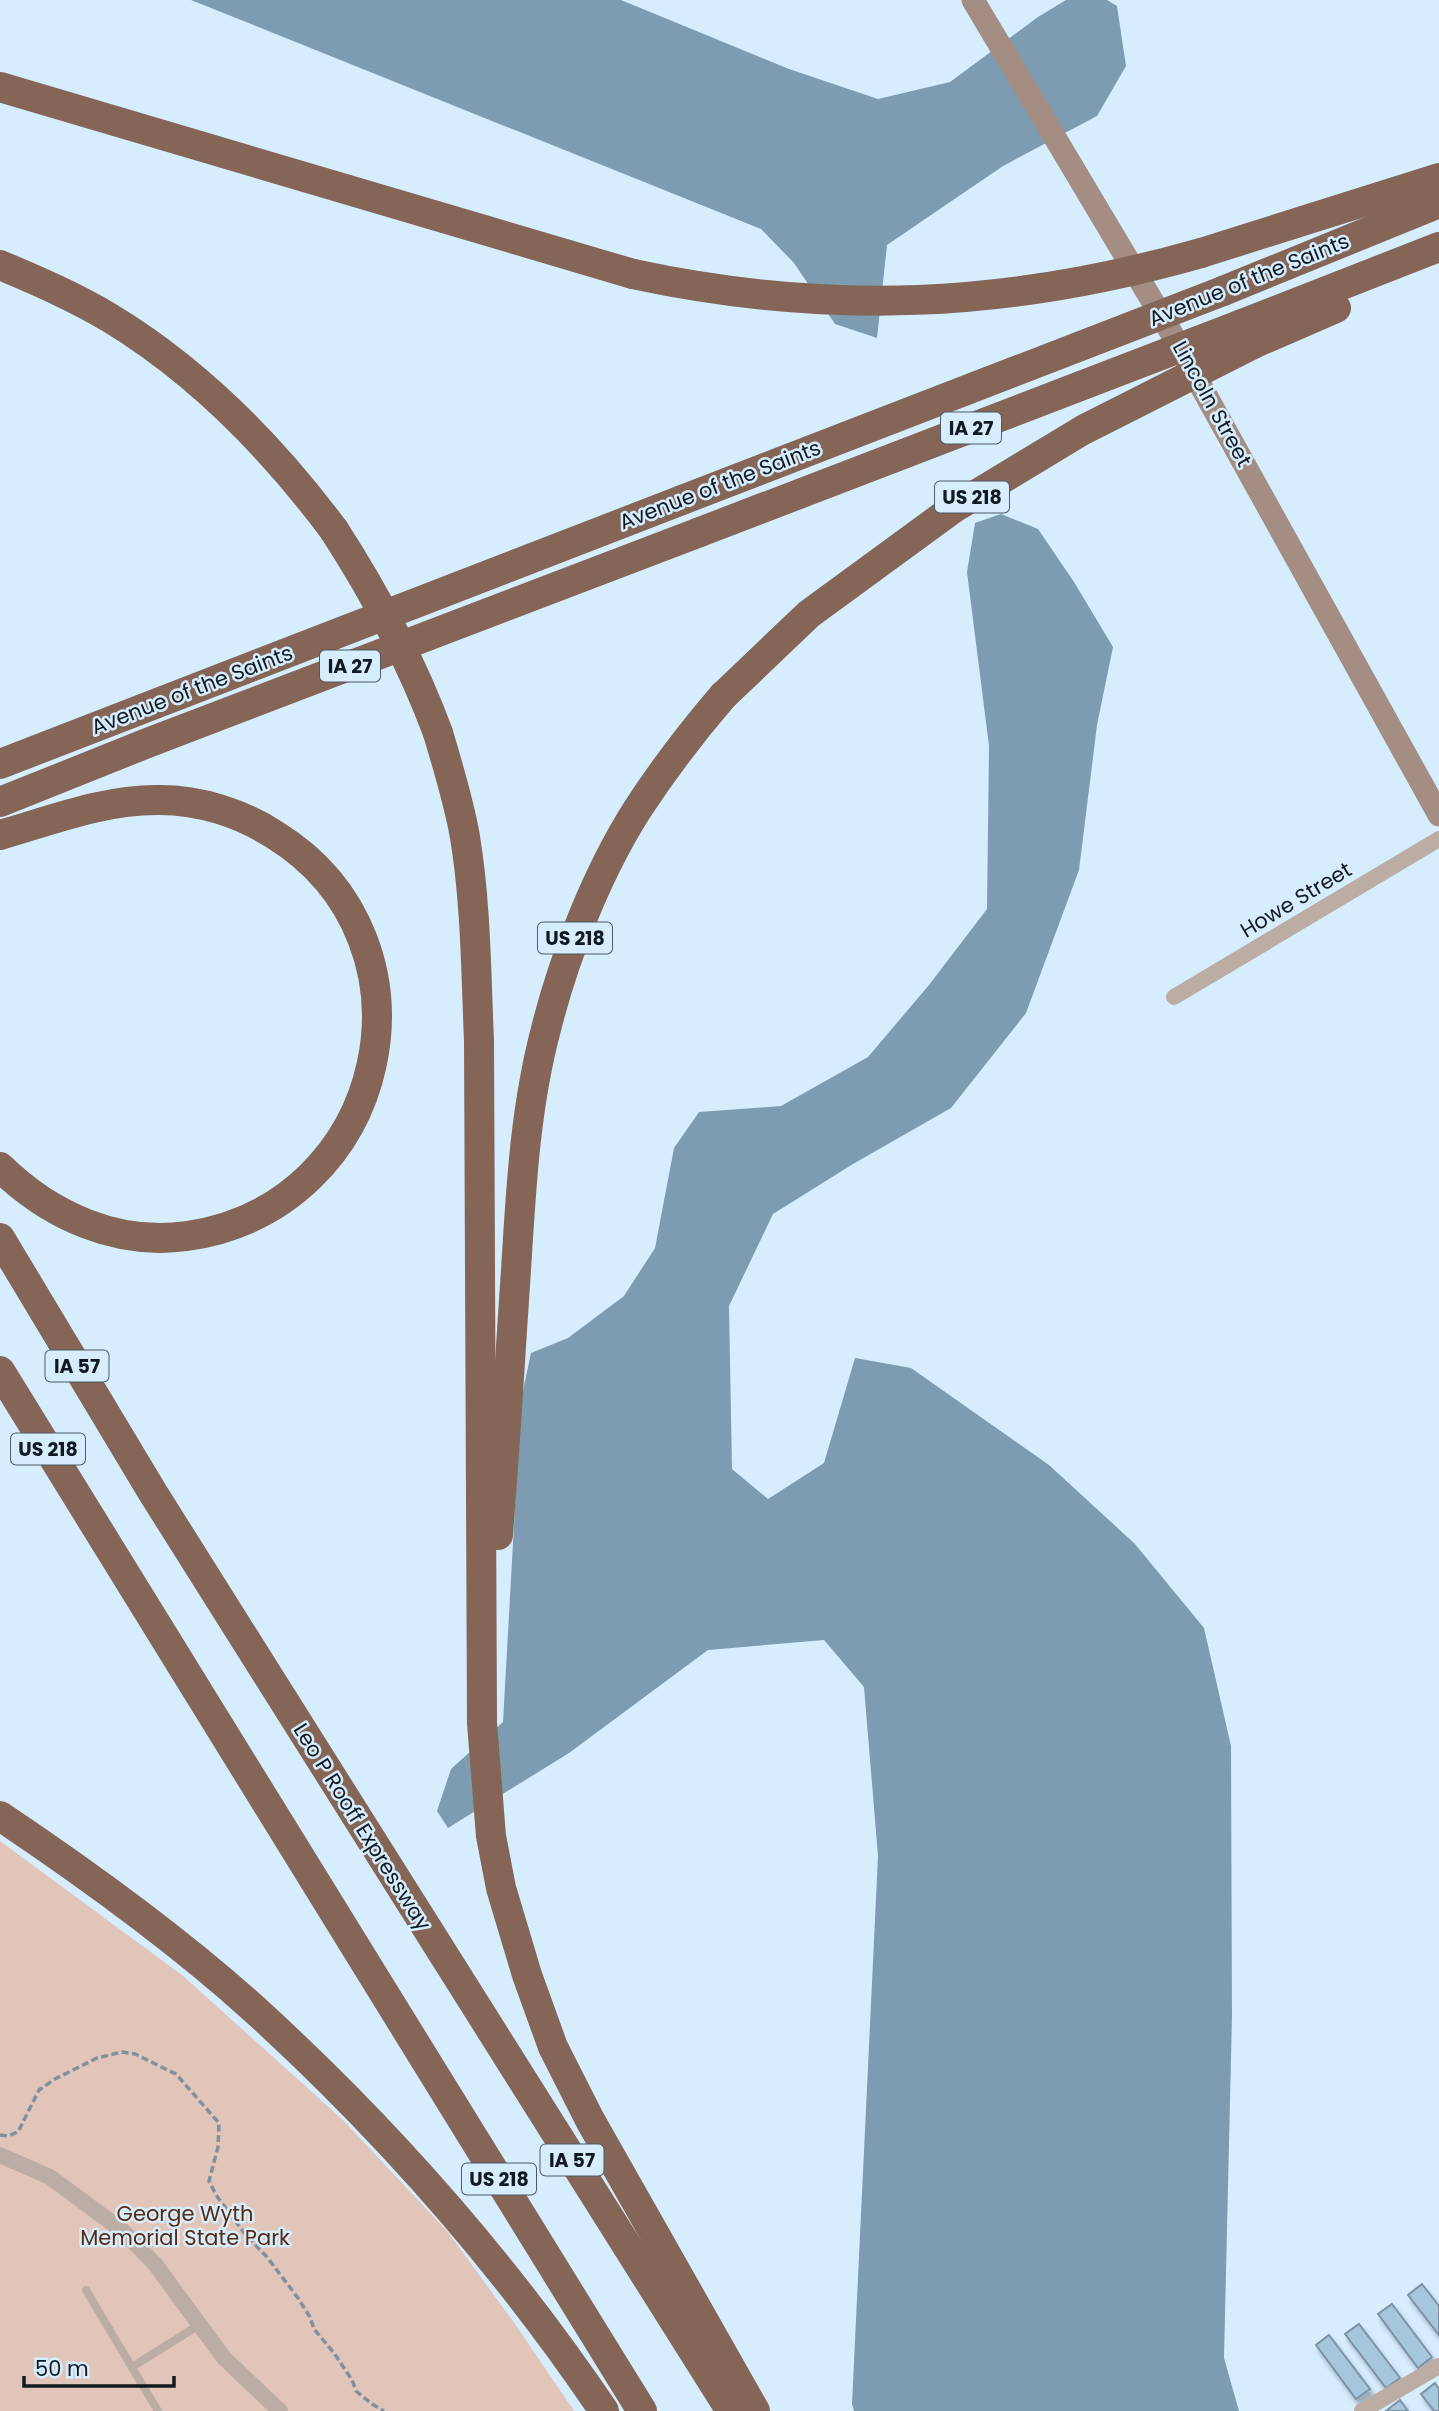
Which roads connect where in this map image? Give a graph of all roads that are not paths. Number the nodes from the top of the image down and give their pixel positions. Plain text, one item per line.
1 (979, 9) edge
2 (0, 87) edge
3 (1439, 178) edge
4 (1439, 203) edge
5 (1439, 247) edge
6 (0, 265) edge
7 (1439, 265) edge
8 (1247, 334) junction
9 (0, 764) edge
10 (0, 802) edge
11 (1439, 815) edge
12 (0, 835) edge
13 (1439, 839) edge
14 (1174, 997) dead end
15 (0, 1167) edge
16 (0, 1238) edge
17 (0, 1371) edge
18 (482, 1723) junction
19 (0, 1816) edge
20 (0, 2155) edge
21 (86, 2290) dead end
22 (199, 2325) junction
23 (1439, 2366) edge
24 (132, 2367) junction
25 (158, 2411) edge
26 (280, 2411) edge
27 (604, 2411) edge
28 (642, 2411) edge
29 (731, 2411) edge
30 (755, 2411) edge
31 (1362, 2411) edge

1 - 11 main road, Lincoln Street
2 - 3 highway, bridge
4 - 9 highway, Avenue of the Saints, bridge
5 - 8 highway, Avenue of the Saints / IA 27
6 - 18 highway, bridge
7 - 8 highway, US 218
8 - 10 highway, Avenue of the Saints / IA 27, bridge
8 - 18 highway, US 218, bridge
12 - 15 highway
13 - 14 street, Howe Street
16 - 29 highway, Leo P Rooff Expressway / IA 57
17 - 28 highway, US 218
18 - 30 highway, US 218
19 - 27 highway
20 - 22 street
21 - 24 lane
22 - 24 lane
22 - 26 street
23 - 31 street
24 - 25 lane

